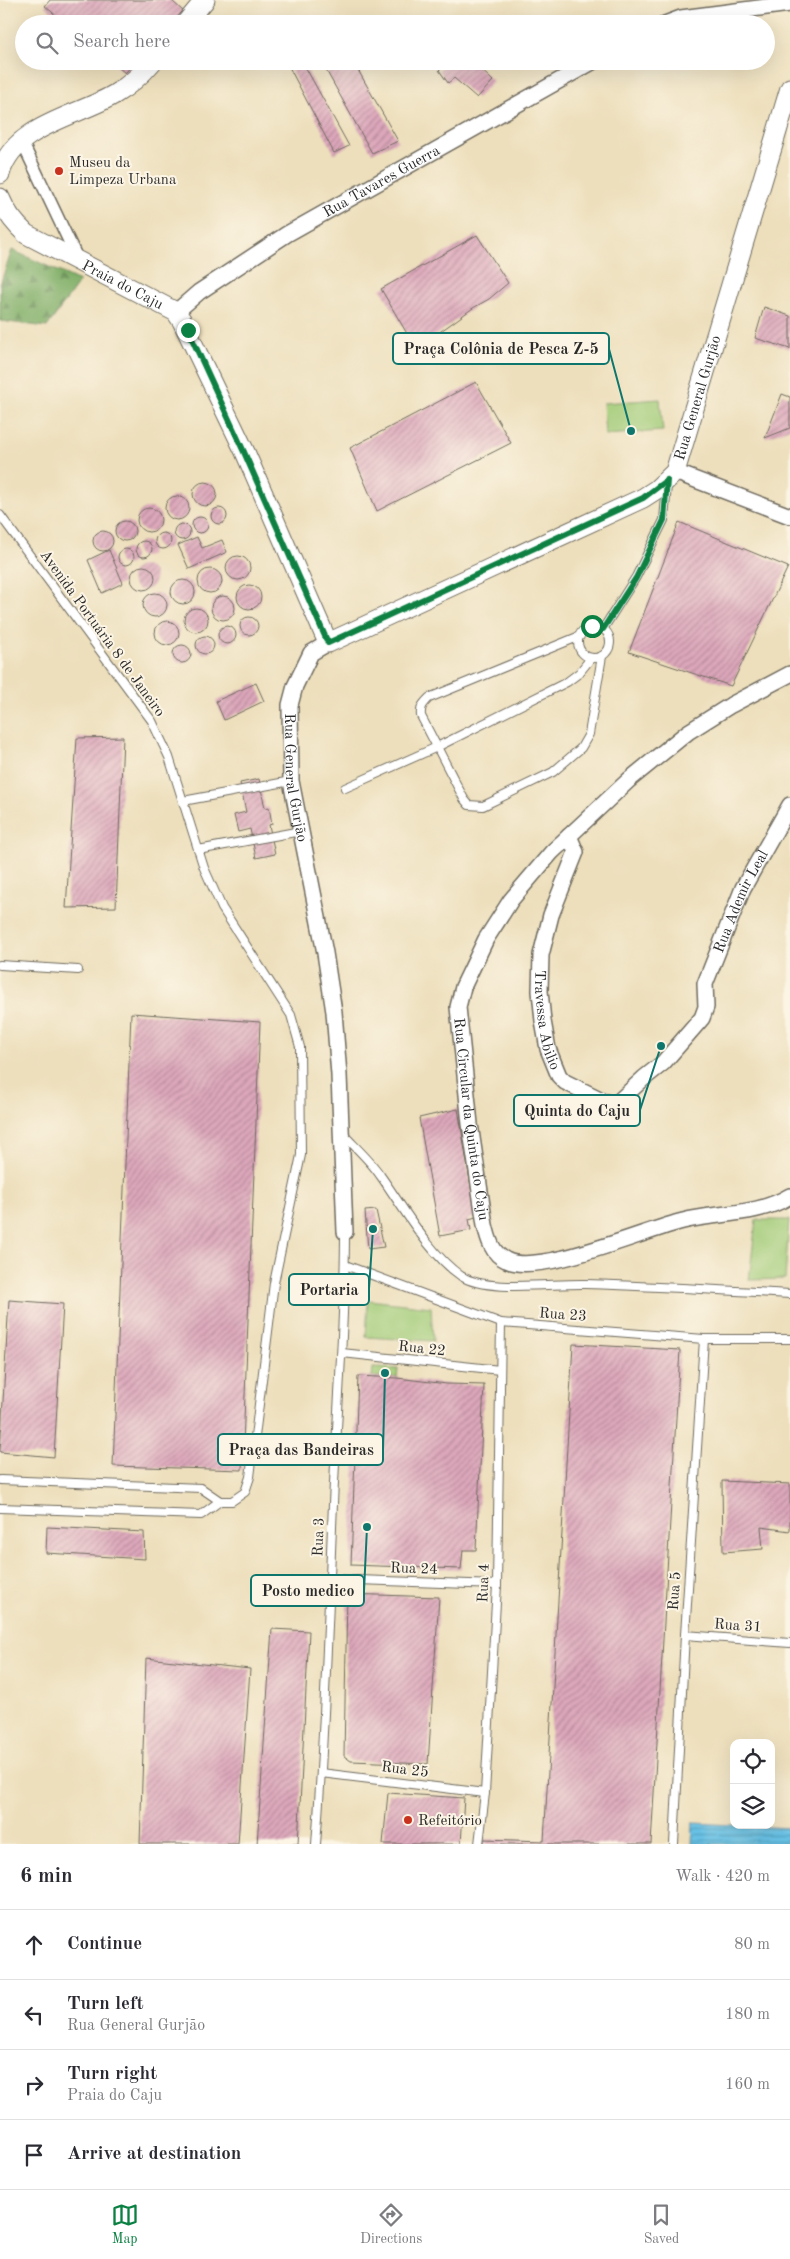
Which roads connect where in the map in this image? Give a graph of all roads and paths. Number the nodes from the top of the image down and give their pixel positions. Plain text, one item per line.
1 (205, 0) edge
2 (790, 4) edge
3 (192, 15) edge
4 (704, 15) edge
5 (145, 70) edge
6 (578, 70) edge
7 (790, 88) edge
8 (22, 142) junction
9 (0, 174) edge
10 (0, 198) edge
11 (79, 263) junction
12 (176, 312) junction
13 (671, 476) junction
14 (0, 515) edge
15 (790, 516) edge
16 (603, 629) junction
17 (580, 636) junction
18 (328, 643) junction
19 (602, 656) junction
20 (591, 658) junction
21 (790, 674) edge
22 (437, 747) junction
23 (291, 781) junction
24 (344, 788) dead end
25 (183, 801) junction
26 (790, 805) edge
27 (301, 832) junction
28 (569, 836) junction
29 (198, 850) junction
30 (0, 965) edge
31 (78, 970) dead end
32 (624, 1098) joint
33 (341, 1132) junction
34 (790, 1196) edge
35 (345, 1232) joint
36 (345, 1265) junction
37 (790, 1294) edge
38 (501, 1323) junction
39 (704, 1339) junction
40 (790, 1339) edge
41 (342, 1353) junction
42 (500, 1370) junction
43 (0, 1480) edge
44 (220, 1501) junction
45 (0, 1508) edge
46 (330, 1579) junction
47 (497, 1585) junction
48 (685, 1635) junction
49 (790, 1643) edge
50 (321, 1773) junction
51 (484, 1793) junction
52 (316, 1844) edge
53 (479, 1844) edge
54 (674, 1844) edge

1 - 3 street
2 - 4 street
5 - 8 street
6 - 12 street, Rua Tavares Guerra
7 - 13 street, Rua General Gurjão
8 - 9 street
8 - 11 street
10 - 11 street, Praia do Caju
11 - 12 street, Praia do Caju
12 - 18 street, Praia do Caju
13 - 15 street
13 - 16 lane
13 - 18 street, Rua General Gurjão
14 - 25 lane, Avenida Portuária 8 de Janeiro
16 - 17 lane
16 - 19 lane
17 - 20 lane
17 - 22 lane
18 - 23 street, Rua General Gurjão
19 - 20 lane
19 - 22 lane
20 - 22 lane
21 - 28 street, Rua Circular da Quinta do Caju
22 - 24 lane
23 - 25 lane
23 - 27 street, Rua General Gurjão
25 - 29 lane, Avenida Portuária 8 de Janeiro
26 - 32 street, Rua Ademir Leal
27 - 29 lane
27 - 33 street, Rua General Gurjão
28 - 32 street, Travessa Abilio
28 - 34 street, Rua Circular da Quinta do Caju
29 - 44 lane, Avenida Portuária 8 de Janeiro
30 - 31 lane
33 - 35 street, Rua General Gurjão
33 - 37 lane
35 - 36 lane, Rua 3
36 - 38 lane, Rua 23
36 - 41 lane, Rua 3
38 - 39 lane, Rua 23
38 - 42 lane, Rua 4
39 - 40 lane, Rua 23
39 - 48 lane, Rua 5
41 - 42 lane, Rua 22
41 - 46 lane, Rua 3
42 - 47 lane, Rua 4
43 - 44 lane
44 - 45 lane, Avenida Portuária 8 de Janeiro
46 - 47 lane, Rua 24
46 - 50 lane, Rua 3
47 - 51 lane, Rua 4
48 - 49 lane, Rua 31
48 - 54 lane, Rua 5
50 - 51 lane, Rua 25
50 - 52 lane, Rua 3
51 - 53 lane, Rua 4

